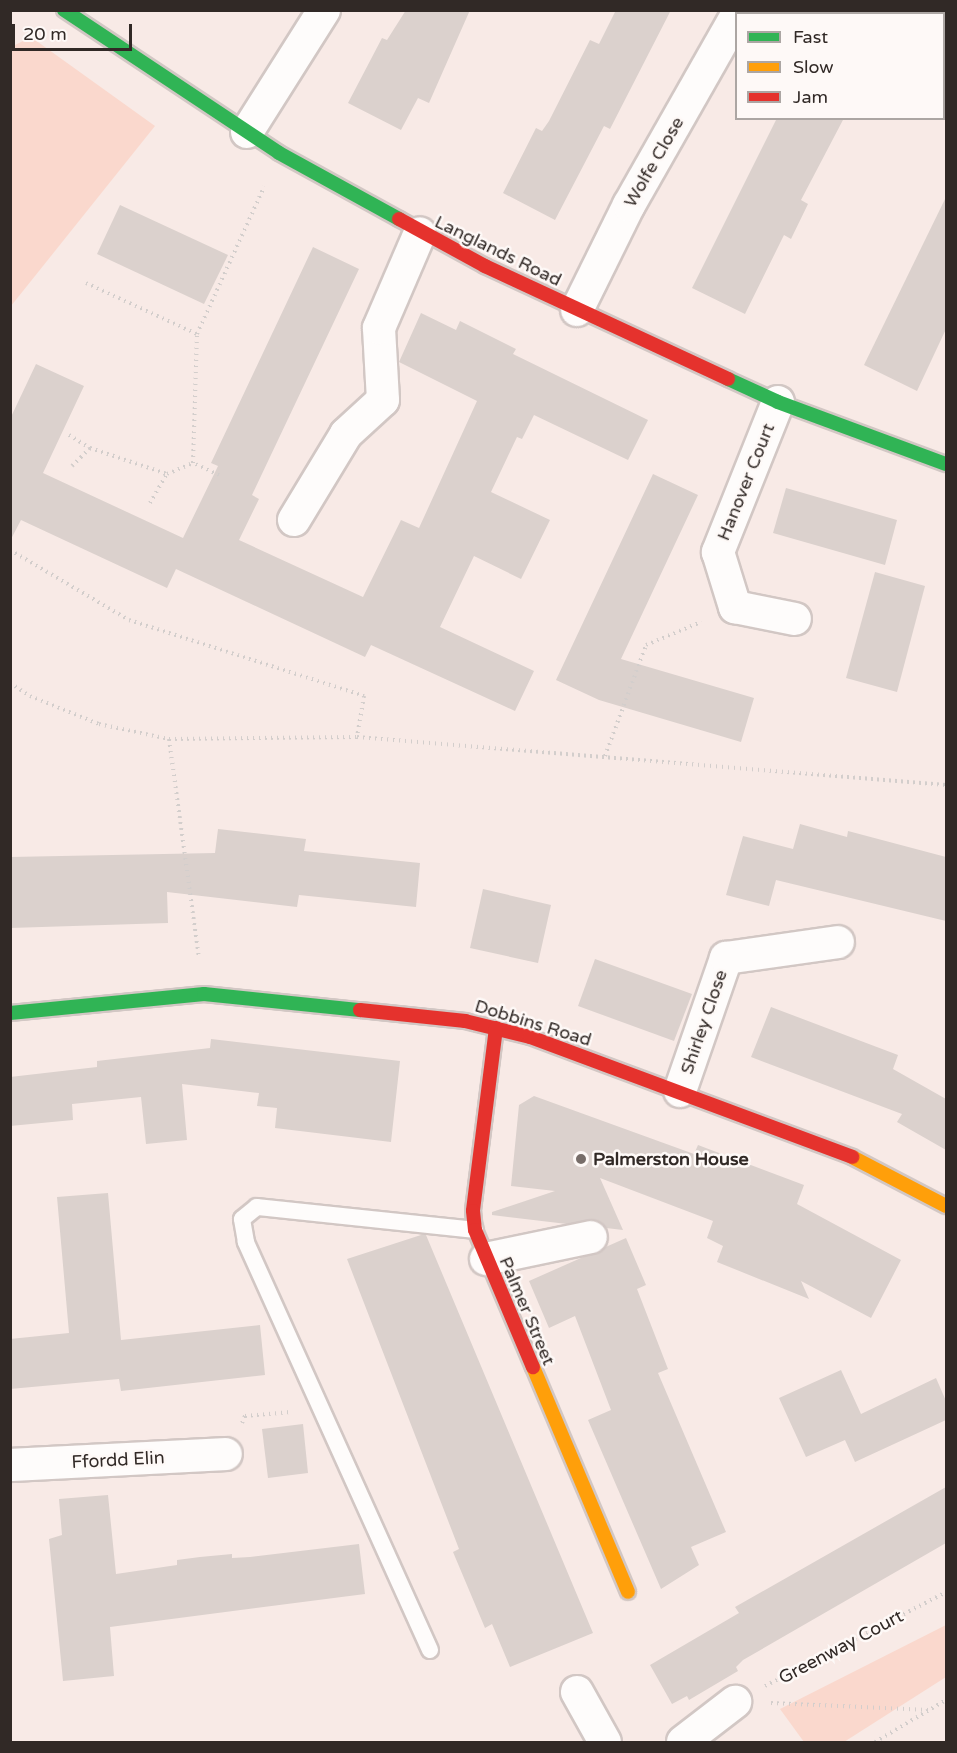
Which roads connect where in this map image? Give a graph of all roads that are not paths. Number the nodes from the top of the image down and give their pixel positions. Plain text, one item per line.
1 (64, 10) edge
2 (324, 10) edge
3 (735, 19) edge
4 (246, 132) junction
5 (420, 233) junction
6 (577, 310) junction
7 (778, 402) junction
8 (946, 464) edge
9 (294, 520) dead end
10 (795, 619) dead end
11 (838, 942) dead end
12 (10, 1013) edge
13 (496, 1028) junction
14 (680, 1091) junction
15 (946, 1206) edge
16 (475, 1230) junction
17 (591, 1237) dead end
18 (486, 1259) junction
19 (226, 1454) road end
20 (10, 1465) edge
21 (628, 1592) dead end
22 (430, 1650) dead end
23 (577, 1692) dead end
24 (735, 1702) road end
25 (605, 1743) edge
26 (683, 1743) edge

1 - 4 street, Langlands Road
2 - 4 street
3 - 6 street, Wolfe Close
4 - 5 street, Langlands Road
5 - 6 street, Langlands Road
5 - 9 street
6 - 7 street, Langlands Road
7 - 8 street, Langlands Road
7 - 10 street, Hanover Court
11 - 14 street, Shirley Close
12 - 13 street, Dobbins Road
13 - 14 street, Dobbins Road
13 - 16 street, Palmer Street
14 - 15 street, Dobbins Road
16 - 18 street, Palmer Street
16 - 22 lane
17 - 18 street
18 - 21 street, Palmer Street
19 - 20 street, Ffordd Elin
23 - 25 street
24 - 26 street

